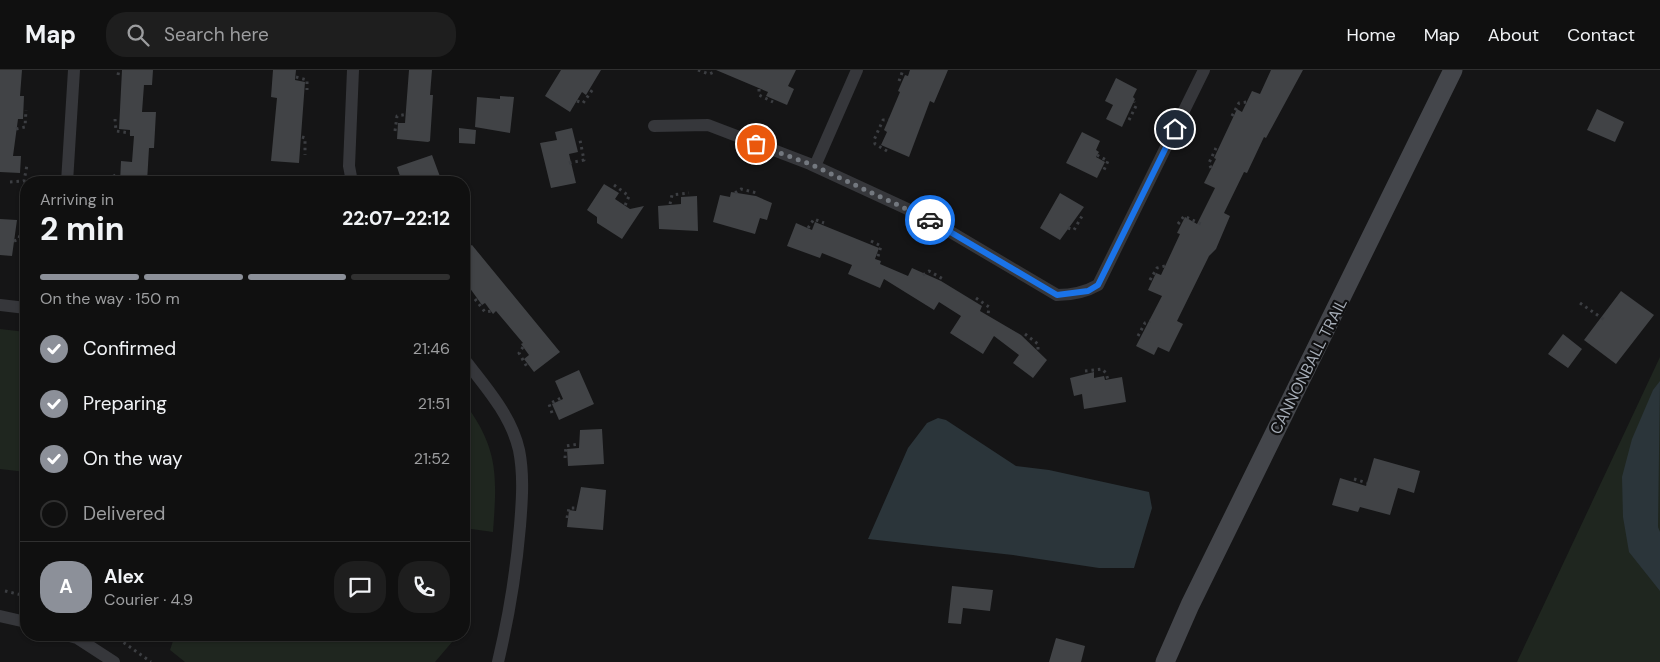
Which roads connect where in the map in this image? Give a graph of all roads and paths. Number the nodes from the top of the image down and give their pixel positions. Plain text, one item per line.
1 (74, 70) edge
2 (119, 70) edge
3 (354, 70) edge
4 (698, 70) edge
5 (857, 70) edge
6 (903, 70) edge
7 (1204, 70) edge
8 (1453, 70) edge
9 (714, 72) dead end
10 (118, 75) dead end
11 (296, 77) dead end
12 (899, 81) dead end
13 (759, 88) dead end
14 (593, 89) dead end
15 (307, 90) dead end
16 (577, 101) dead end
17 (773, 102) dead end
18 (1134, 102) dead end
19 (1247, 102) dead end
20 (26, 110) dead end
21 (408, 114) dead end
22 (1232, 116) dead end
23 (115, 118) dead end
24 (889, 120) dead end
25 (1129, 120) dead end
26 (654, 126) dead end
27 (16, 129) dead end
28 (395, 131) dead end
29 (130, 133) dead end
30 (302, 137) dead end
31 (580, 140) dead end
32 (1216, 148) dead end
33 (887, 151) dead end
34 (305, 155) dead end
35 (1097, 155) dead end
36 (569, 163) dead end
37 (27, 165) dead end
38 (815, 166) junction
39 (1211, 168) dead end
40 (1103, 172) dead end
41 (117, 174) dead end
42 (25, 176) edge
43 (67, 176) edge
44 (114, 176) edge
45 (351, 176) edge
46 (20, 181) edge
47 (10, 182) dead end
48 (614, 185) dead end
49 (689, 193) dead end
50 (735, 193) dead end
51 (757, 194) dead end
52 (670, 204) dead end
53 (624, 208) dead end
54 (1082, 216) dead end
55 (824, 223) dead end
56 (1178, 224) dead end
57 (1201, 224) dead end
58 (808, 228) dead end
59 (1068, 228) dead end
60 (20, 234) edge
61 (14, 241) dead end
62 (871, 242) dead end
63 (877, 260) dead end
64 (1165, 266) dead end
65 (923, 275) dead end
66 (943, 279) dead end
67 (1150, 280) dead end
68 (976, 298) dead end
69 (475, 300) dead end
70 (1580, 303) dead end
71 (0, 305) edge
72 (20, 307) edge
73 (492, 311) dead end
74 (988, 315) dead end
75 (1150, 321) dead end
76 (1606, 321) dead end
77 (1025, 334) dead end
78 (1138, 336) dead end
79 (522, 347) dead end
80 (1038, 350) dead end
81 (470, 367) edge
82 (527, 367) dead end
83 (1085, 370) dead end
84 (1108, 380) dead end
85 (563, 397) dead end
86 (552, 413) dead end
87 (578, 444) dead end
88 (565, 458) dead end
89 (1354, 479) dead end
90 (1367, 483) dead end
91 (577, 508) dead end
92 (567, 518) dead end
93 (5, 591) dead end
94 (20, 595) edge
95 (0, 616) edge
96 (20, 621) edge
97 (82, 641) edge
98 (122, 641) edge
99 (114, 662) edge
100 (152, 662) edge
101 (498, 662) edge
102 (1164, 662) edge

1 - 43 street
2 - 10 path
3 - 45 street
4 - 9 path
5 - 38 street
6 - 12 path
7 - 38 street
8 - 102 main road, CANNONBALL TRAIL
11 - 15 path
13 - 17 path
14 - 16 path
18 - 25 path
19 - 22 path
20 - 27 path
21 - 28 path
23 - 29 path
24 - 33 path
26 - 38 street
30 - 34 path
31 - 36 path
32 - 39 path
35 - 40 path
37 - 42 path
41 - 44 path
46 - 47 path
48 - 53 path
49 - 52 path
50 - 51 path
54 - 59 path
55 - 58 path
56 - 57 path
60 - 61 path
62 - 63 path
64 - 67 path
65 - 66 path
68 - 74 path
69 - 73 path
70 - 76 path
71 - 72 street
75 - 78 path
77 - 80 path
79 - 82 path
81 - 101 street
83 - 84 path
85 - 86 path
87 - 88 path
89 - 90 path
91 - 92 path
93 - 94 path
95 - 96 street
97 - 99 street
98 - 100 path

